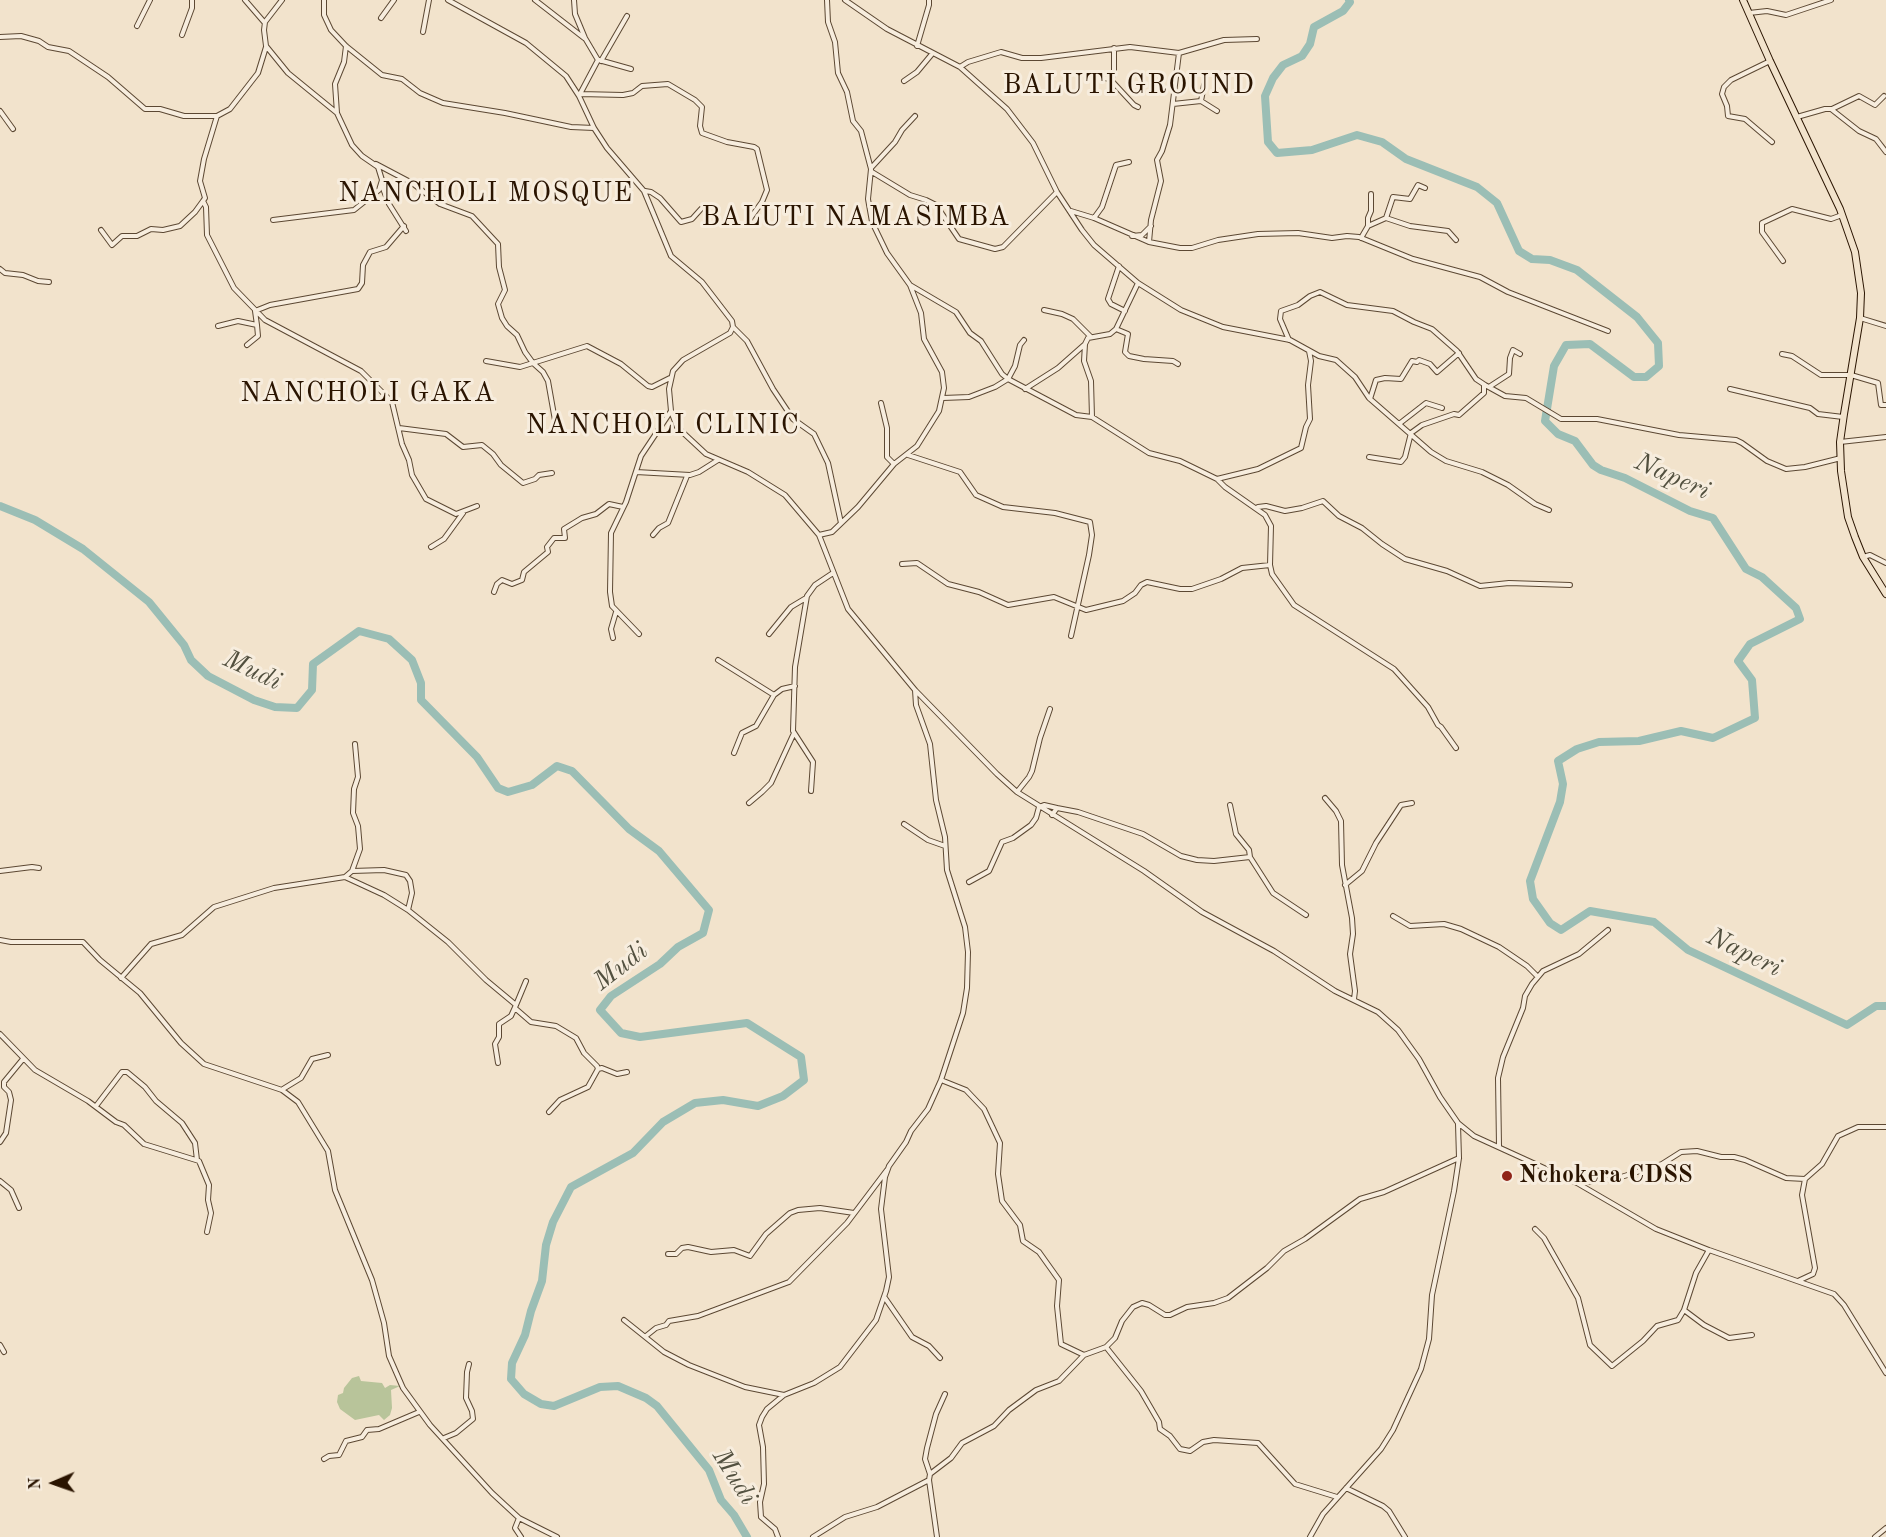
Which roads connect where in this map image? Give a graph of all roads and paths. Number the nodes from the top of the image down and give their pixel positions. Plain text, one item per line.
1 (150, 0) edge
2 (192, 0) edge
3 (245, 0) edge
4 (282, 0) edge
5 (324, 0) edge
6 (394, 0) edge
7 (429, 0) edge
8 (448, 0) edge
9 (535, 0) edge
10 (574, 0) edge
11 (827, 0) edge
12 (845, 0) edge
13 (929, 0) edge
14 (1743, 0) edge
15 (1831, 0) edge
16 (1749, 13) junction
17 (627, 16) dead end
18 (381, 18) dead end
19 (265, 22) junction
20 (137, 26) dead end
21 (423, 32) dead end
22 (182, 35) dead end
23 (0, 37) edge
24 (585, 38) junction
25 (1257, 39) dead end
26 (266, 46) junction
27 (346, 46) junction
28 (917, 46) junction
29 (1114, 48) junction
30 (1179, 53) junction
31 (932, 54) junction
32 (599, 60) junction
33 (1770, 61) junction
34 (960, 67) junction
35 (631, 69) dead end
36 (1098, 77) dead end
37 (1110, 79) junction
38 (904, 81) dead end
39 (1204, 85) dead end
40 (580, 95) junction
41 (1884, 96) dead end
42 (1201, 101) junction
43 (1173, 104) junction
44 (1138, 107) dead end
45 (1831, 109) junction
46 (0, 111) edge
47 (1217, 111) dead end
48 (337, 113) junction
49 (217, 116) junction
50 (915, 116) dead end
51 (1797, 117) junction
52 (594, 128) junction
53 (13, 129) dead end
54 (1772, 142) dead end
55 (1885, 150) edge
56 (1129, 162) dead end
57 (375, 164) junction
58 (871, 171) junction
59 (381, 185) junction
60 (1425, 188) dead end
61 (644, 191) junction
62 (1057, 192) junction
63 (1371, 195) dead end
64 (203, 201) junction
65 (701, 209) dead end
66 (1070, 211) junction
67 (1842, 215) junction
68 (1094, 218) junction
69 (1386, 218) junction
70 (273, 220) dead end
71 (749, 220) dead end
72 (1368, 225) junction
73 (1151, 226) junction
74 (101, 230) dead end
75 (1131, 236) junction
76 (1361, 238) junction
77 (1456, 240) dead end
78 (1149, 242) junction
79 (1783, 261) dead end
80 (1119, 266) junction
81 (0, 269) edge
82 (50, 282) dead end
83 (1138, 283) junction
84 (910, 285) junction
85 (1044, 310) dead end
86 (1125, 310) junction
87 (255, 311) junction
88 (1860, 318) junction
89 (257, 325) junction
90 (218, 326) dead end
91 (1886, 326) edge
92 (733, 327) junction
93 (1116, 329) junction
94 (1608, 331) dead end
95 (1091, 337) junction
96 (1024, 340) dead end
97 (1290, 340) junction
98 (1085, 344) junction
99 (247, 345) dead end
100 (1309, 351) junction
101 (1459, 352) junction
102 (1520, 354) dead end
103 (1782, 354) dead end
104 (486, 361) dead end
105 (533, 363) junction
106 (1178, 364) dead end
107 (1851, 375) junction
108 (670, 378) junction
109 (1008, 380) junction
110 (1486, 386) junction
111 (1730, 388) dead end
112 (1025, 389) junction
113 (942, 398) junction
114 (1370, 399) junction
115 (882, 404) dead end
116 (1886, 405) edge
117 (1442, 408) dead end
118 (671, 411) junction
119 (1092, 417) junction
120 (1843, 417) junction
121 (1399, 424) junction
122 (556, 426) dead end
123 (399, 428) junction
124 (1412, 433) junction
125 (1886, 437) edge
126 (1840, 442) junction
127 (908, 455) junction
128 (1369, 457) dead end
129 (1841, 458) junction
130 (718, 460) junction
131 (894, 464) junction
132 (636, 472) junction
133 (552, 473) dead end
134 (688, 475) junction
135 (1217, 479) junction
136 (477, 506) dead end
137 (623, 507) junction
138 (1257, 507) junction
139 (1549, 510) dead end
140 (464, 511) junction
141 (841, 524) junction
142 (653, 535) dead end
143 (819, 535) junction
144 (431, 547) dead end
145 (1863, 557) junction
146 (1886, 563) edge
147 (902, 564) dead end
148 (1270, 565) junction
149 (833, 573) junction
150 (1570, 585) dead end
151 (494, 592) dead end
152 (1886, 594) edge
153 (807, 598) junction
154 (1076, 607) junction
155 (616, 612) junction
156 (639, 634) dead end
157 (768, 634) dead end
158 (1071, 636) dead end
159 (613, 638) dead end
160 (718, 660) dead end
161 (795, 686) junction
162 (915, 690) junction
163 (774, 694) junction
164 (1050, 709) dead end
165 (794, 733) junction
166 (355, 744) dead end
167 (1456, 748) dead end
168 (734, 753) dead end
169 (811, 791) dead end
170 (1017, 792) junction
171 (1325, 798) dead end
172 (749, 803) dead end
173 (1412, 803) dead end
174 (1230, 805) dead end
175 (1039, 807) junction
176 (1057, 808) junction
177 (1052, 815) junction
178 (904, 824) dead end
179 (945, 846) junction
180 (1250, 857) junction
181 (39, 868) dead end
182 (0, 871) edge
183 (352, 871) junction
184 (345, 877) junction
185 (969, 882) dead end
186 (1345, 885) junction
187 (408, 909) junction
188 (1306, 915) dead end
189 (1393, 916) dead end
190 (1608, 930) dead end
191 (0, 940) edge
192 (1538, 976) junction
193 (121, 978) junction
194 (526, 981) dead end
195 (1354, 999) junction
196 (516, 1007) junction
197 (0, 1034) edge
198 (328, 1055) dead end
199 (23, 1059) junction
200 (498, 1063) dead end
201 (598, 1069) junction
202 (627, 1072) dead end
203 (941, 1080) junction
204 (282, 1090) junction
205 (96, 1106) junction
206 (549, 1112) dead end
207 (1458, 1123) junction
208 (1886, 1127) edge
209 (0, 1142) edge
210 (1499, 1146) junction
211 (1459, 1158) junction
212 (197, 1160) junction
213 (889, 1166) junction
214 (1805, 1179) junction
215 (0, 1181) edge
216 (1577, 1183) junction
217 (19, 1208) dead end
218 (854, 1213) junction
219 (1535, 1229) dead end
220 (207, 1232) dead end
221 (1709, 1250) junction
222 (668, 1254) dead end
223 (1798, 1281) junction
224 (884, 1298) junction
225 (1684, 1310) junction
226 (624, 1320) dead end
227 (1752, 1335) dead end
228 (646, 1336) junction
229 (0, 1345) edge
230 (1106, 1347) junction
231 (4, 1352) dead end
232 (1084, 1355) junction
233 (940, 1358) dead end
234 (469, 1364) dead end
235 (1886, 1373) edge
236 (945, 1394) dead end
237 (784, 1395) junction
238 (419, 1412) junction
239 (444, 1438) junction
240 (324, 1459) dead end
241 (930, 1474) junction
242 (929, 1480) junction
243 (1346, 1488) junction
244 (1337, 1497) junction
245 (519, 1518) junction
246 (1886, 1528) edge
247 (521, 1537) edge
248 (557, 1537) edge
249 (778, 1537) edge
250 (813, 1537) edge
251 (937, 1537) edge
252 (1310, 1537) edge
253 (1405, 1537) edge
254 (1875, 1537) edge

1 - 20 street
2 - 22 street
3 - 19 street
4 - 19 street
5 - 27 street
6 - 18 street
7 - 21 street
8 - 40 street
9 - 24 street
10 - 24 street
11 - 58 street
12 - 28 street
13 - 28 street
14 - 16 highway
15 - 16 street
16 - 33 highway
17 - 32 street
19 - 26 street
23 - 49 street
24 - 32 street
25 - 30 street
26 - 48 street
26 - 49 street
27 - 48 street
27 - 52 street
28 - 31 street
29 - 30 street
29 - 34 street
29 - 37 street
30 - 43 street
31 - 34 street
31 - 38 street
32 - 35 street
32 - 40 street
33 - 51 highway
33 - 54 street
34 - 62 street
36 - 37 street
37 - 44 street
39 - 42 street
40 - 52 street
40 - 71 street
41 - 45 street
42 - 43 street
42 - 47 street
43 - 73 street
45 - 51 street
45 - 55 street
46 - 53 street
48 - 57 street
49 - 64 street
50 - 58 street
51 - 67 highway
52 - 61 street
56 - 68 street
57 - 59 street
57 - 105 street
58 - 62 street
58 - 84 street
59 - 70 street
59 - 87 street
60 - 69 street
61 - 65 street
61 - 92 street
62 - 66 street
63 - 72 street
64 - 74 street
64 - 87 street
66 - 68 street
66 - 80 street
67 - 79 street
67 - 88 highway
68 - 75 street
69 - 72 street
69 - 77 street
72 - 76 street
73 - 75 street
73 - 78 street
75 - 78 street
76 - 78 street
76 - 94 street
80 - 83 street
80 - 86 street
81 - 82 street
83 - 86 street
83 - 97 street
84 - 109 street
84 - 113 street
85 - 95 street
86 - 93 street
87 - 89 street
87 - 123 street
88 - 91 street
88 - 107 highway
89 - 90 street
89 - 99 street
92 - 108 street
92 - 141 street
93 - 95 street
93 - 106 street
95 - 98 street
96 - 109 street
97 - 100 street
97 - 101 street
98 - 112 street
98 - 119 street
100 - 114 street
100 - 135 street
101 - 110 street
101 - 114 street
102 - 110 street
103 - 107 street
104 - 105 street
105 - 108 street
105 - 122 street
107 - 116 street
107 - 120 highway
108 - 118 street
109 - 112 street
109 - 113 street
110 - 124 street
110 - 129 street
111 - 120 street
112 - 119 street
113 - 127 street
114 - 121 street
115 - 131 street
117 - 121 street
118 - 130 street
118 - 132 street
119 - 135 street
120 - 126 highway
121 - 124 street
123 - 133 street
123 - 140 street
124 - 128 street
124 - 139 street
125 - 126 street
126 - 129 highway
127 - 131 street
127 - 154 street
129 - 145 highway
130 - 134 street
130 - 143 street
131 - 141 street
132 - 134 street
132 - 137 street
134 - 142 street
135 - 138 street
136 - 140 street
137 - 151 street
137 - 155 street
138 - 148 street
138 - 150 street
140 - 144 street
141 - 143 street
143 - 149 street
145 - 146 street
145 - 152 highway
147 - 154 street
148 - 154 street
148 - 167 street
149 - 153 street
149 - 162 street
153 - 157 street
153 - 161 street
154 - 158 street
155 - 156 street
155 - 159 street
160 - 163 street
161 - 163 street
161 - 165 street
162 - 170 street
162 - 179 street
163 - 168 street
164 - 170 street
165 - 169 street
165 - 172 street
166 - 183 street
170 - 175 street
171 - 186 street
173 - 186 street
174 - 180 street
175 - 176 street
175 - 177 street
175 - 185 street
176 - 177 street
176 - 180 street
177 - 195 street
178 - 179 street
179 - 203 street
180 - 188 street
181 - 182 street
183 - 184 street
183 - 187 street
184 - 187 street
184 - 193 street
186 - 195 street
187 - 196 street
189 - 192 street
190 - 192 street
191 - 193 street
192 - 210 street
193 - 204 street
194 - 196 street
195 - 207 street
196 - 200 street
196 - 201 street
197 - 199 street
198 - 204 street
199 - 205 street
199 - 209 street
201 - 202 street
201 - 206 street
203 - 213 street
203 - 232 street
204 - 238 street
205 - 212 street
205 - 212 street
207 - 210 street
207 - 211 street
208 - 214 street
210 - 216 street
211 - 230 street
211 - 243 street
212 - 220 street
213 - 218 street
213 - 224 street
214 - 216 street
214 - 223 street
215 - 217 street
216 - 221 street
218 - 222 street
218 - 228 street
219 - 225 street
221 - 223 street
221 - 225 street
223 - 235 street
224 - 233 street
224 - 237 street
225 - 227 street
226 - 228 street
228 - 237 street
229 - 231 street
230 - 232 street
230 - 244 street
232 - 241 street
234 - 239 street
236 - 241 street
237 - 249 street
238 - 239 street
238 - 240 street
239 - 245 street
241 - 242 street
242 - 250 street
242 - 251 street
243 - 244 street
243 - 253 street
244 - 252 street
245 - 247 street
245 - 248 street
246 - 254 street

